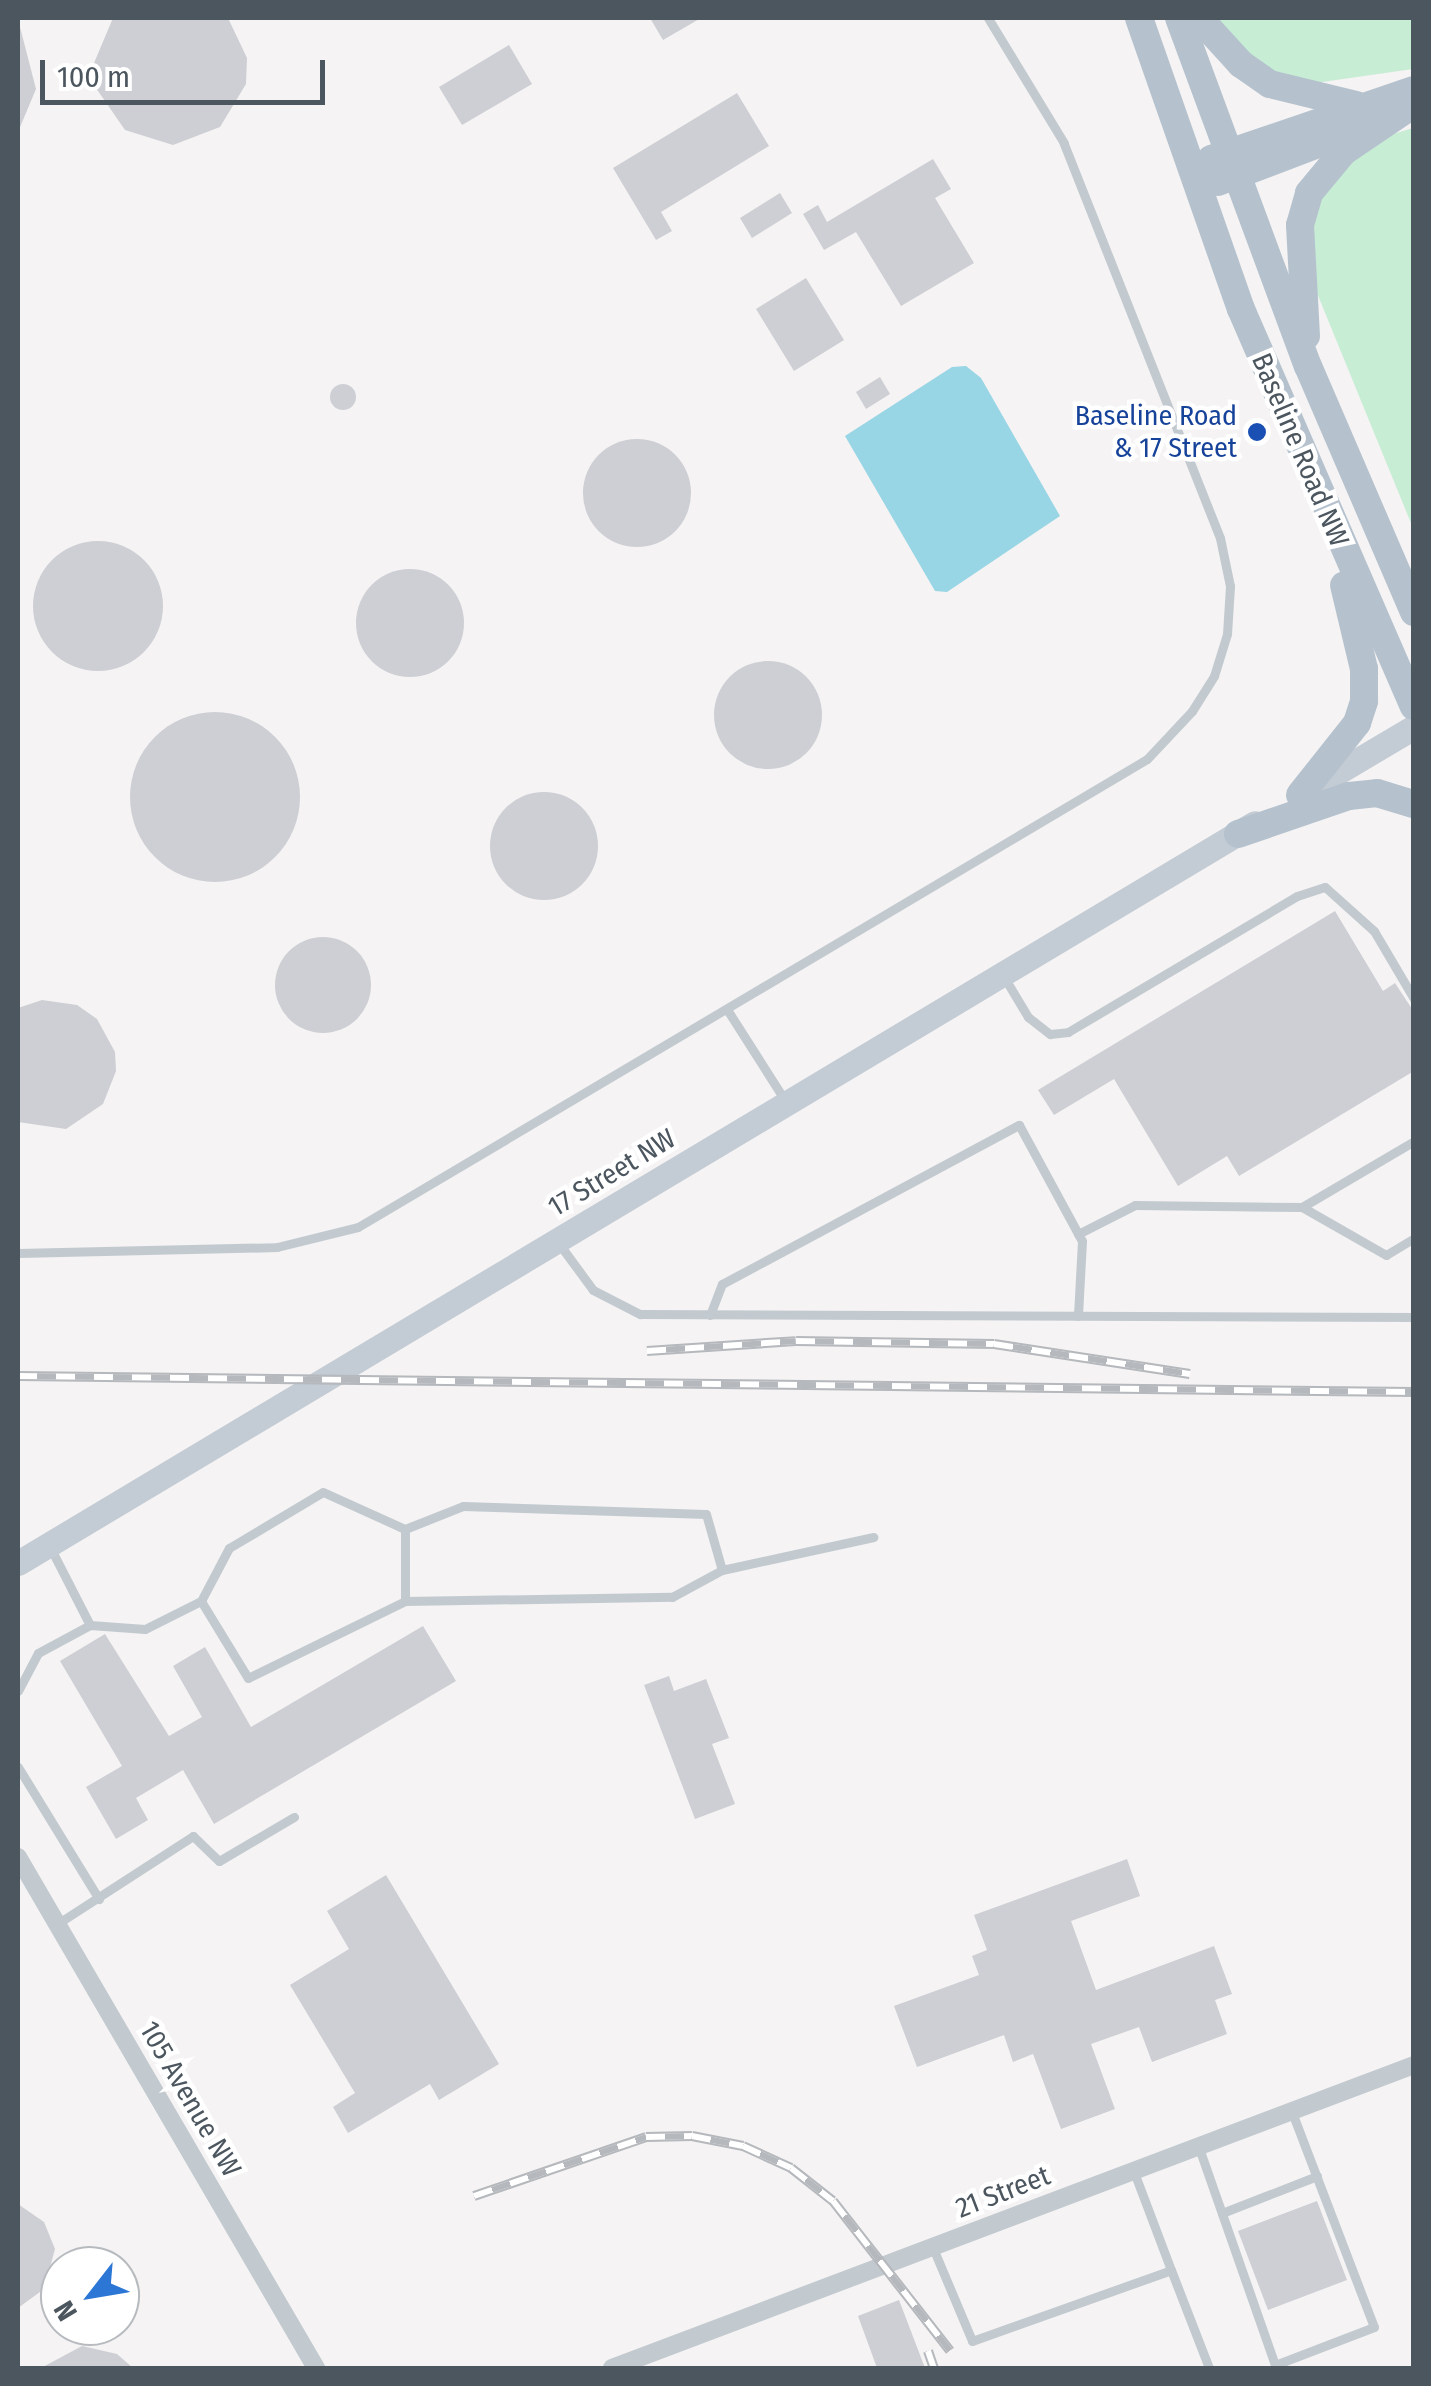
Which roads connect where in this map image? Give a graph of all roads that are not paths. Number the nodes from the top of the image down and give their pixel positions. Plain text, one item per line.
1 (988, 18) edge
2 (1139, 18) edge
3 (1179, 18) edge
4 (1199, 18) edge
5 (1411, 103) edge
6 (1362, 106) junction
7 (1230, 165) junction
8 (1194, 177) junction
9 (1308, 366) junction
10 (1330, 525) junction
11 (1403, 574) edge
12 (1414, 612) edge
13 (1414, 706) edge
14 (1414, 727) edge
15 (1300, 795) junction
16 (1414, 804) edge
17 (1238, 834) junction
18 (1002, 974) junction
19 (1414, 999) edge
20 (728, 1011) junction
21 (787, 1103) junction
22 (1414, 1141) edge
23 (1302, 1207) junction
24 (1078, 1234) junction
25 (1414, 1238) edge
26 (557, 1241) junction
27 (18, 1253) edge
28 (710, 1314) junction
29 (1078, 1316) junction
30 (1414, 1317) edge
31 (406, 1529) junction
32 (873, 1537) dead end
33 (49, 1544) junction
34 (18, 1563) edge
35 (722, 1570) junction
36 (201, 1601) junction
37 (405, 1601) junction
38 (90, 1626) junction
39 (18, 1691) edge
40 (18, 1767) edge
41 (294, 1817) dead end
42 (18, 1856) edge
43 (98, 1899) junction
44 (57, 1924) junction
45 (1414, 2066) edge
46 (1292, 2112) junction
47 (1199, 2148) junction
48 (1134, 2172) junction
49 (1317, 2176) junction
50 (1222, 2213) junction
51 (934, 2248) junction
52 (1172, 2270) junction
53 (316, 2368) edge
54 (612, 2368) edge
55 (1209, 2368) edge

1 - 20 lane
2 - 8 main road, Baseline Road NW
3 - 7 main road, Baseline Road NW
4 - 6 main road
5 - 6 main road
5 - 7 main road
5 - 9 main road
6 - 7 main road
7 - 8 main road
7 - 9 main road, Baseline Road NW
8 - 10 main road, Baseline Road NW
9 - 11 main road, Baseline Road NW
10 - 13 main road, Baseline Road NW
10 - 15 main road
11 - 12 main road, Baseline Road NW
14 - 15 main road
15 - 17 main road, 17 Street NW
16 - 17 main road
17 - 18 main road, 17 Street NW
18 - 19 lane
18 - 21 main road, 17 Street NW
20 - 21 lane
20 - 27 lane
21 - 26 main road, 17 Street NW
22 - 23 lane
23 - 24 lane
23 - 25 lane
24 - 28 lane
24 - 29 lane
26 - 28 lane
26 - 33 main road, 17 Street NW
28 - 29 lane
29 - 30 lane
31 - 35 lane
31 - 36 lane
31 - 37 lane
32 - 35 lane
33 - 34 main road, 17 Street NW
33 - 38 lane
35 - 37 lane
36 - 37 lane
36 - 38 lane
38 - 39 lane
40 - 43 lane
41 - 43 lane
42 - 44 street, 105 Avenue NW
43 - 44 lane
44 - 53 street, 105 Avenue NW
45 - 46 street, 21 Street
46 - 47 street, 21 Street
46 - 49 lane
47 - 48 street, 21 Street
47 - 50 lane
48 - 51 street, 21 Street
48 - 52 lane
49 - 50 lane
49 - 50 lane
51 - 52 lane
51 - 54 street, 21 Street
52 - 55 lane

